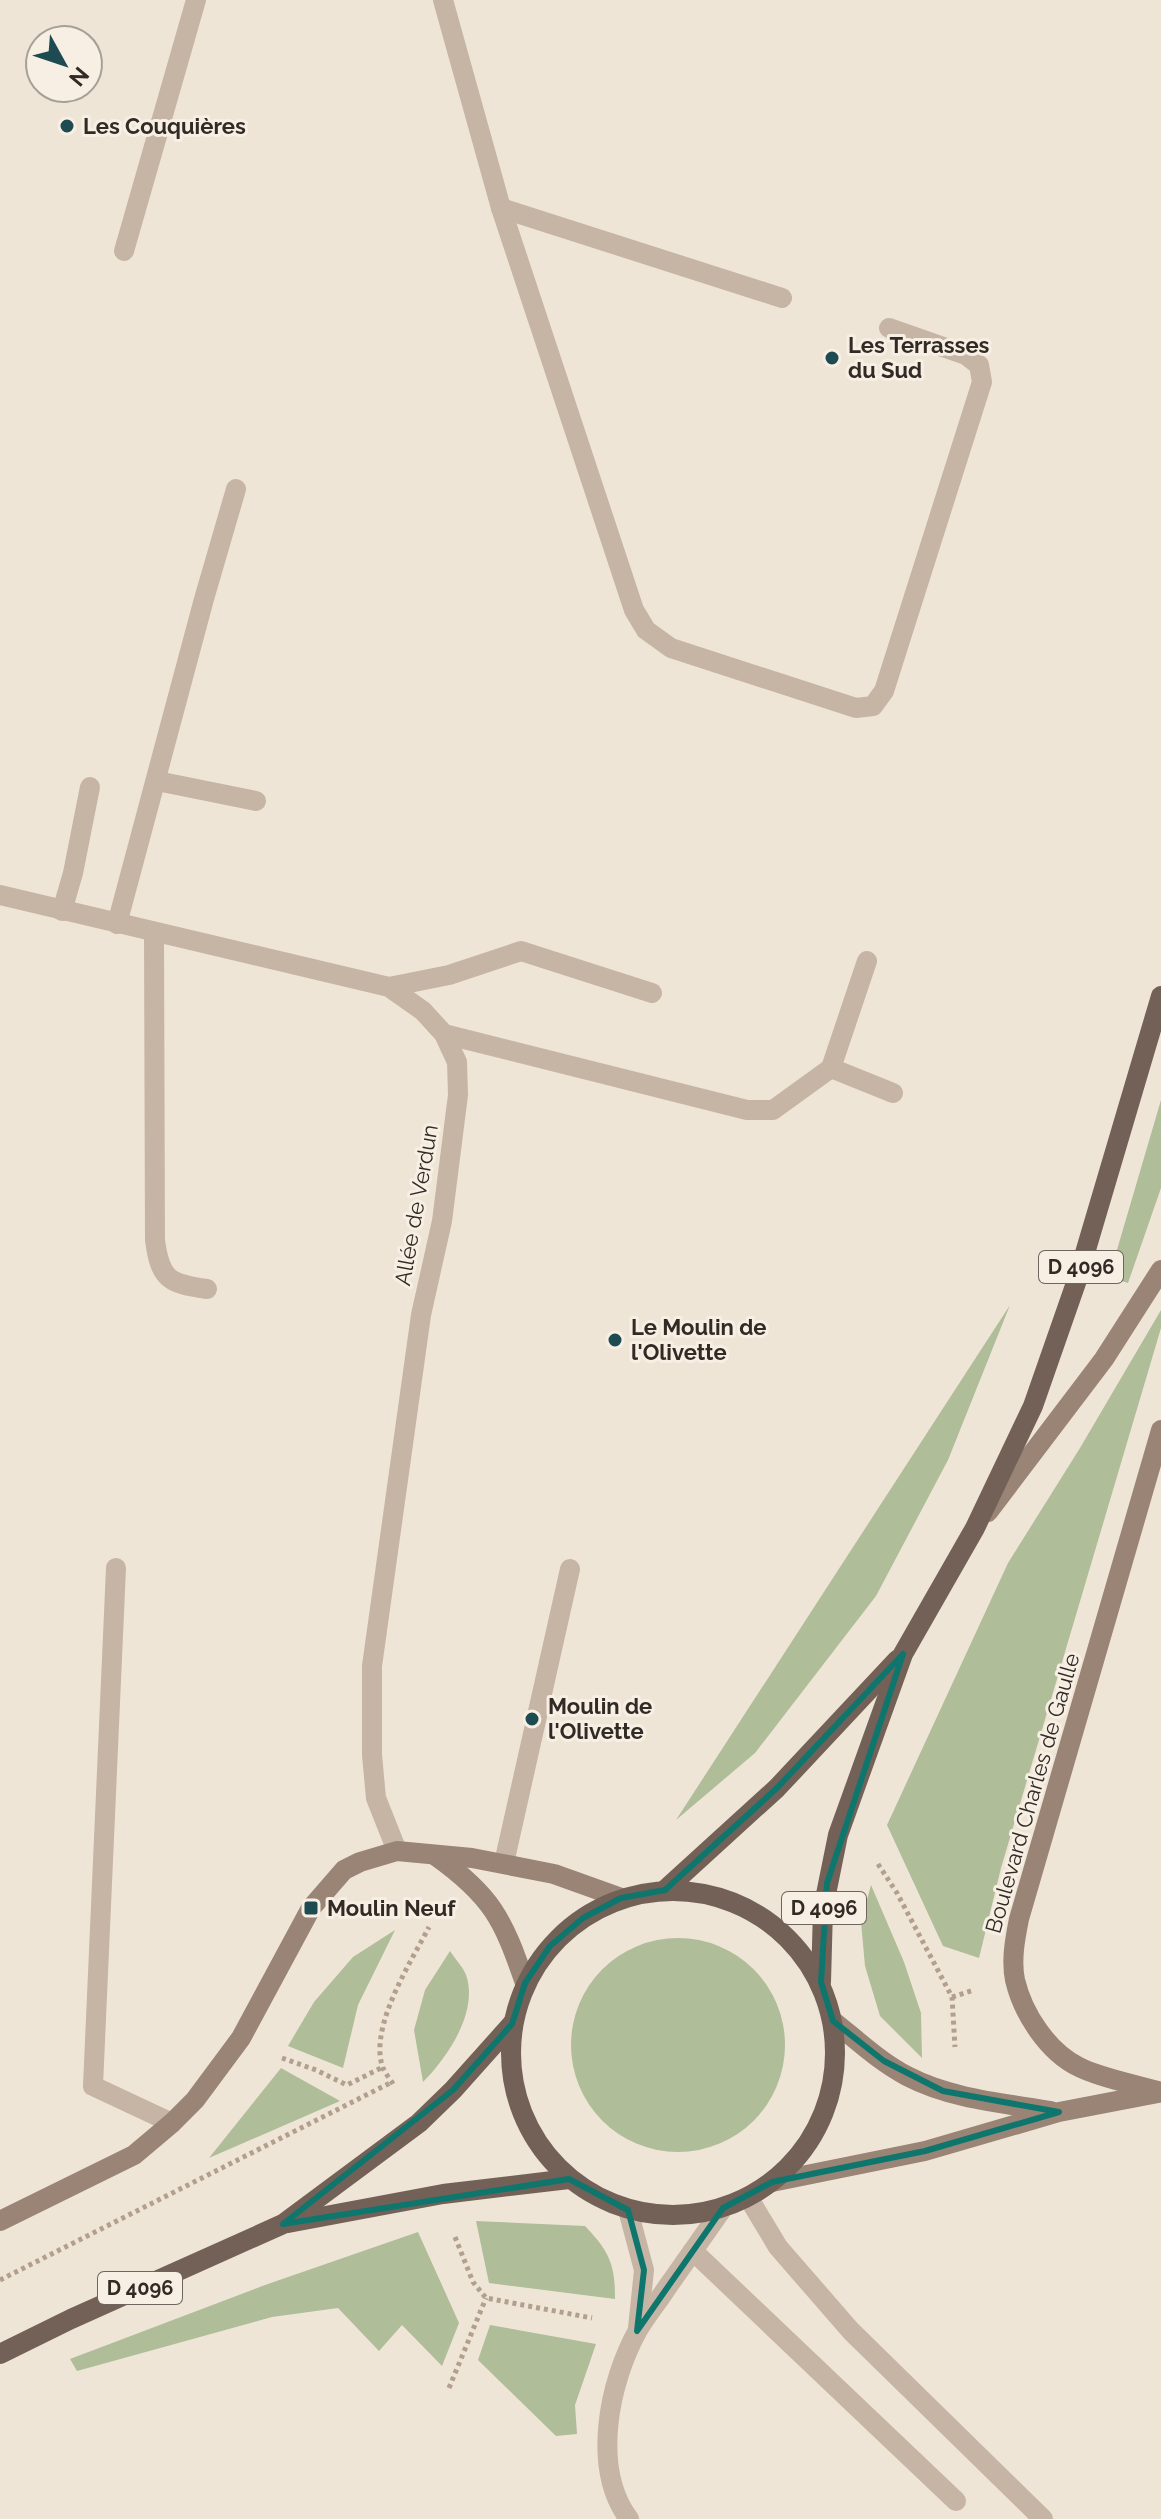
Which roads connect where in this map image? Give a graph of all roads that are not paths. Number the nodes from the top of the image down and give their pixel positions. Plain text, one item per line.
1 (196, 0) edge
2 (443, 0) edge
3 (501, 208) junction
4 (124, 251) dead end
5 (782, 298) dead end
6 (889, 328) dead end
7 (236, 489) dead end
8 (157, 781) junction
9 (90, 787) dead end
10 (256, 801) dead end
11 (0, 895) edge
12 (62, 911) junction
13 (117, 924) junction
14 (154, 932) junction
15 (867, 961) dead end
16 (389, 987) junction
17 (652, 993) dead end
18 (1161, 996) edge
19 (444, 1034) junction
20 (831, 1068) junction
21 (893, 1093) dead end
22 (1161, 1270) edge
23 (207, 1289) dead end
24 (1161, 1430) edge
25 (975, 1528) junction
26 (116, 1568) dead end
27 (570, 1569) dead end
28 (903, 1654) junction
29 (397, 1851) junction
30 (433, 1854) junction
31 (504, 1863) junction
32 (665, 1890) junction
33 (621, 1898) junction
34 (821, 1982) junction
35 (525, 1983) junction
36 (833, 2021) junction
37 (512, 2024) junction
38 (1161, 2092) edge
39 (1059, 2112) junction
40 (172, 2123) junction
41 (569, 2179) junction
42 (772, 2182) junction
43 (748, 2197) junction
44 (723, 2208) junction
45 (628, 2210) junction
46 (0, 2221) edge
47 (283, 2224) junction
48 (693, 2251) junction
49 (637, 2331) junction
50 (0, 2354) edge
51 (956, 2501) dead end
52 (629, 2519) edge
53 (1043, 2519) edge

1 - 4 street
2 - 3 street
3 - 5 street
3 - 6 street
7 - 8 street
8 - 10 street
8 - 13 street
9 - 12 street
11 - 12 street, Allée de Verdun
12 - 13 street, Allée de Verdun
13 - 14 street, Allée de Verdun
14 - 16 street, Allée de Verdun
14 - 23 street
15 - 20 street
16 - 17 street
16 - 19 street, Allée de Verdun
18 - 25 main road, D 4096
19 - 20 street
19 - 29 street, Allée de Verdun
20 - 21 street
22 - 25 street
24 - 38 street, Boulevard Charles de Gaulle
25 - 28 main road, D 4096
26 - 40 street
27 - 31 street
28 - 32 main road, D 4096
28 - 34 main road, D 4096
29 - 30 street
29 - 40 street
30 - 31 street
30 - 35 street
31 - 33 street
32 - 33 main road
32 - 34 main road
33 - 35 main road
34 - 36 main road
35 - 37 main road
36 - 39 street
36 - 42 main road
37 - 41 main road
37 - 47 main road, D 4096
38 - 39 street
39 - 42 street
40 - 46 street
41 - 45 main road
41 - 47 main road, D 4096
42 - 43 main road
43 - 44 main road
43 - 53 street
44 - 45 main road
44 - 48 street
45 - 49 street
47 - 50 main road, D 4096
48 - 49 street
48 - 51 street
49 - 52 street

